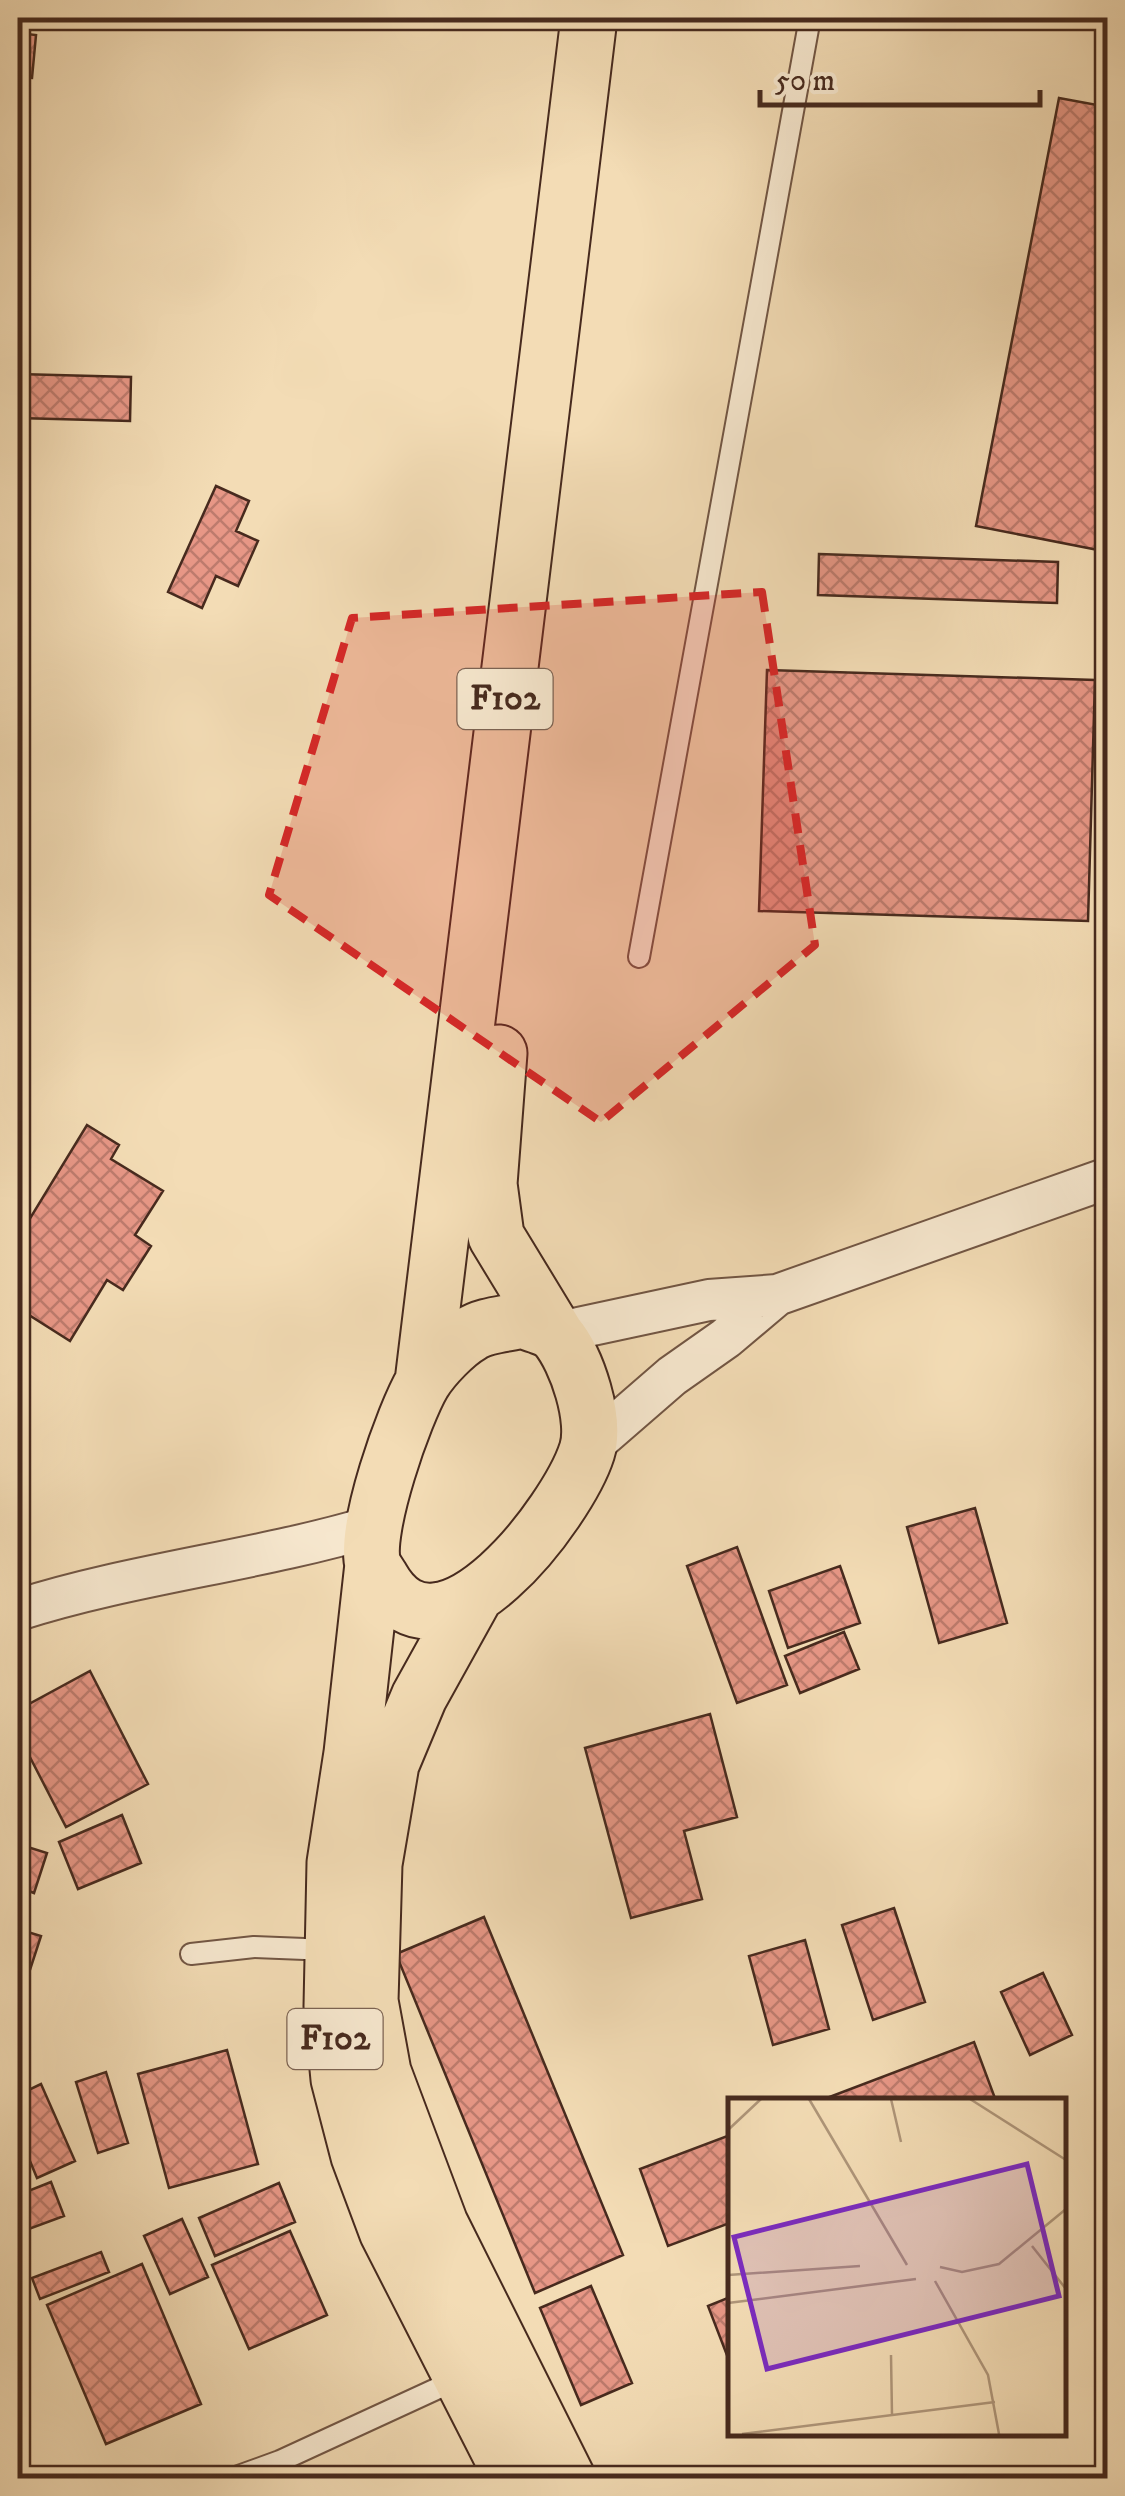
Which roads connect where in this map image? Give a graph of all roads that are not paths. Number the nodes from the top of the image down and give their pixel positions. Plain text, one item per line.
1 (589, 18) edge
2 (626, 18) edge
3 (810, 18) edge
4 (639, 956) dead end
5 (1108, 1178) edge
6 (776, 1295) junction
7 (555, 1333) junction
8 (423, 1382) junction
9 (589, 1448) junction
10 (373, 1545) junction
11 (475, 1596) junction
12 (18, 1610) edge
13 (332, 1950) junction
14 (191, 1954) dead end
15 (460, 2378) junction
16 (232, 2478) edge
17 (513, 2478) edge
18 (567, 2478) edge

1 - 8 main road, F102
2 - 7 main road, F102
3 - 4 lane
5 - 6 street
6 - 7 street
6 - 9 street
7 - 8 main road, F102
7 - 9 main road, F102
8 - 10 main road, F102
9 - 11 main road, F102
10 - 11 main road, F102
10 - 12 street
10 - 13 main road, F102
11 - 18 main road, F102
13 - 14 lane
13 - 15 main road, F102
15 - 16 lane
15 - 17 main road, F102

